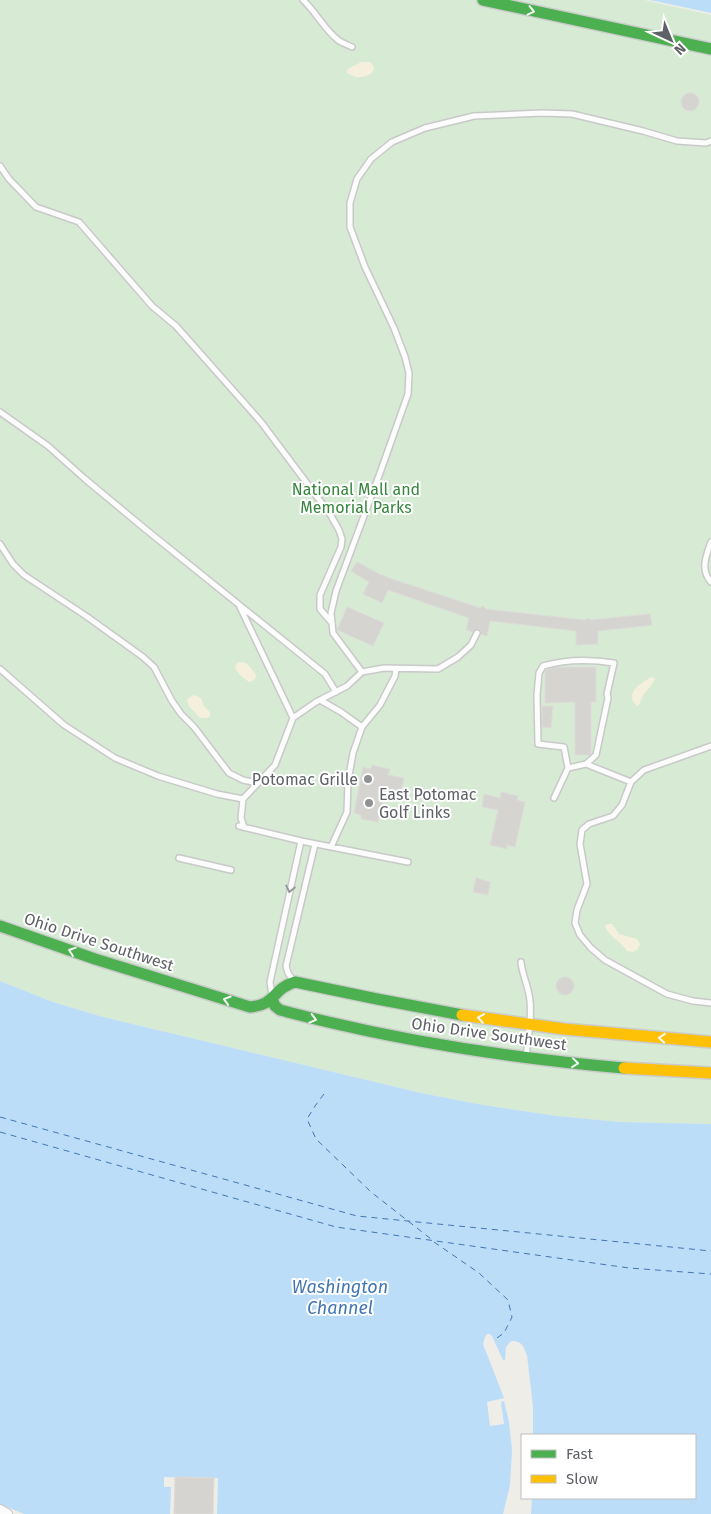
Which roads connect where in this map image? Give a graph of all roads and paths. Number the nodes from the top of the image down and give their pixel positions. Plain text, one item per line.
1 (303, 0) edge
2 (483, 0) edge
3 (352, 48) dead end
4 (711, 49) edge
5 (711, 141) edge
6 (0, 166) edge
7 (0, 412) edge
8 (711, 542) edge
9 (0, 544) edge
10 (711, 582) edge
11 (240, 606) junction
12 (332, 623) junction
13 (476, 633) dead end
14 (0, 669) edge
15 (396, 669) junction
16 (362, 672) junction
17 (336, 692) junction
18 (320, 700) junction
19 (293, 718) junction
20 (362, 728) junction
21 (711, 746) edge
22 (586, 764) junction
23 (568, 768) junction
24 (631, 782) junction
25 (257, 784) junction
26 (554, 798) dead end
27 (243, 799) junction
28 (301, 841) junction
29 (316, 844) junction
30 (331, 847) junction
31 (179, 858) dead end
32 (408, 862) dead end
33 (231, 870) dead end
34 (0, 926) edge
35 (521, 962) dead end
36 (295, 982) junction
37 (272, 999) junction
38 (711, 1003) edge
39 (529, 1025) junction
40 (711, 1042) edge
41 (526, 1057) junction
42 (711, 1073) edge
43 (0, 1510) edge
44 (7, 1514) edge

1 - 3 lane
2 -> 4 street
5 - 12 lane
6 - 12 lane
7 - 11 lane
8 - 10 lane
9 - 25 lane
11 - 17 lane
11 - 19 lane
12 - 16 lane
13 - 15 lane
14 - 27 lane
15 - 16 lane
15 - 20 lane
16 - 17 lane
17 - 18 lane
18 - 19 lane
18 - 20 lane
19 - 25 lane
20 - 30 lane
21 - 24 lane
22 - 23 lane
22 - 23 lane
22 - 24 lane
23 - 26 lane
24 - 38 lane
25 - 27 lane
27 - 28 lane
28 - 29 lane
28 -> 37 lane
29 - 30 lane
29 - 36 lane
30 - 32 lane
31 - 33 lane
37 -> 34 street, Ohio Drive Southwest
35 - 39 lane
36 - 37 street, Ohio Drive Southwest
39 -> 36 street, Ohio Drive Southwest
37 -> 41 street, Ohio Drive Southwest
40 -> 39 street, Ohio Drive Southwest
39 - 41 lane
41 -> 42 street, Ohio Drive Southwest
43 - 44 street

